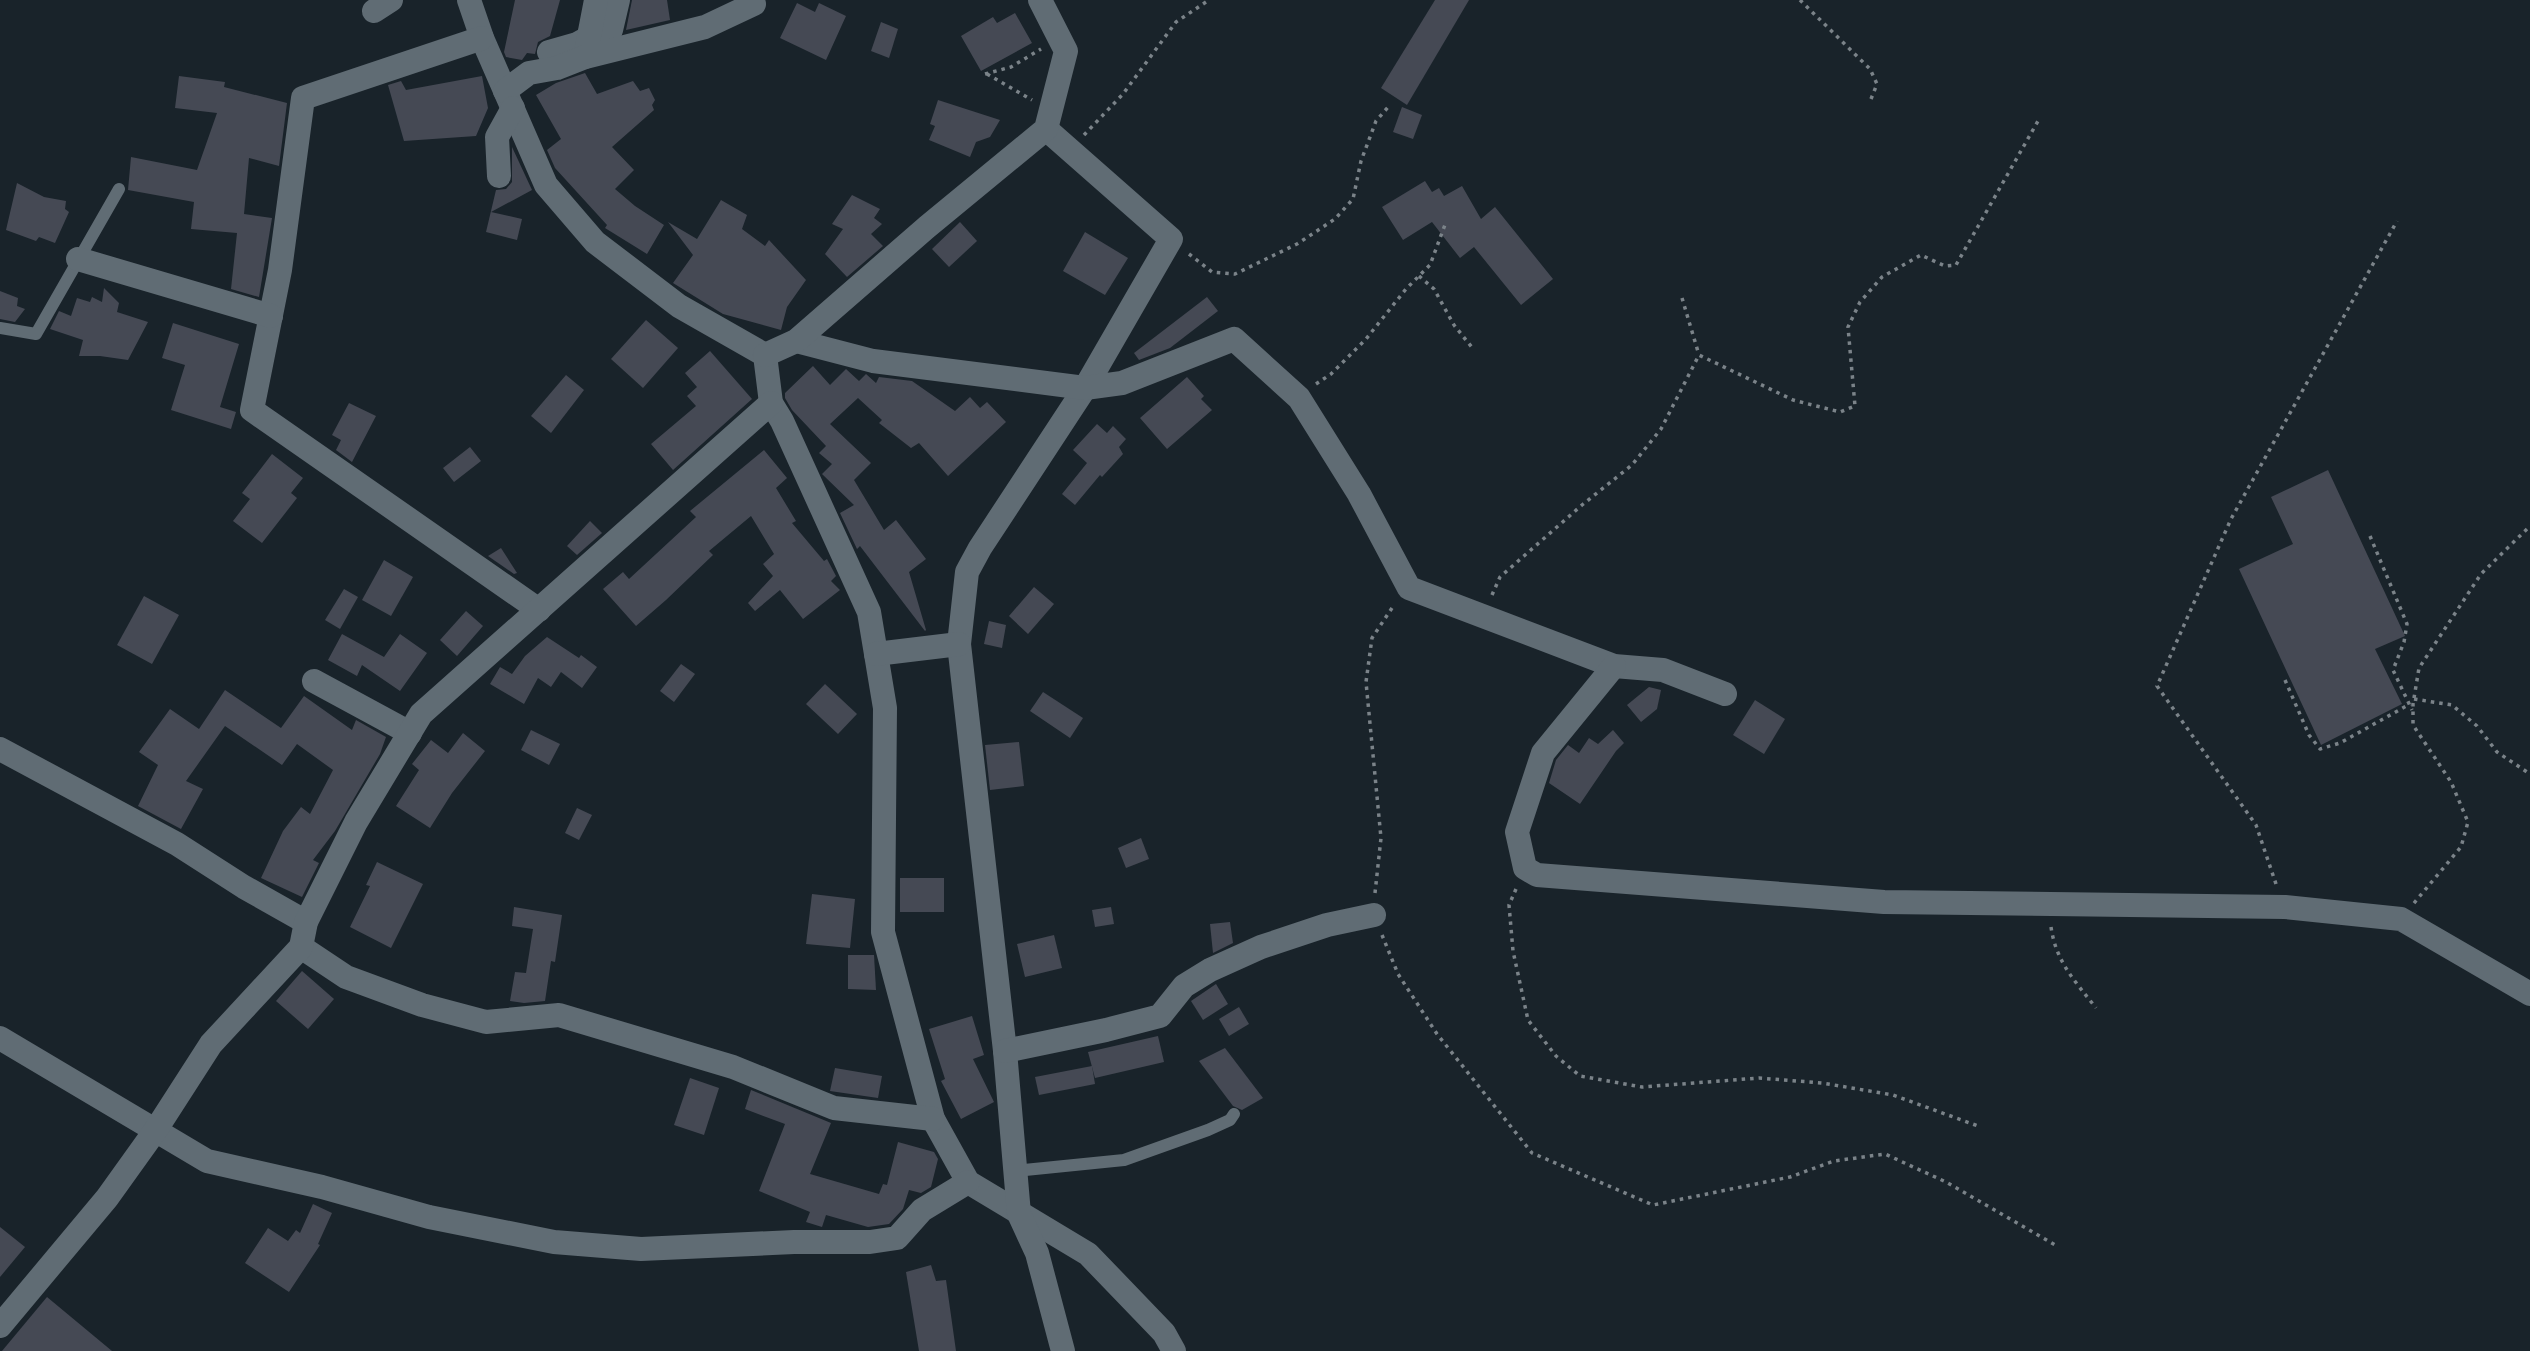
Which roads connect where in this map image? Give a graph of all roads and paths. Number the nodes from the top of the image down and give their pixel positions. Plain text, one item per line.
1 (469, 0) edge
2 (596, 0) edge
3 (618, 0) edge
4 (1040, 0) edge
5 (1209, 0) edge
6 (1800, 0) edge
7 (754, 4) dead end
8 (1058, 33) junction
9 (482, 38) junction
10 (588, 43) junction
11 (549, 52) dead end
12 (1871, 99) dead end
13 (509, 100) junction
14 (1389, 106) dead end
15 (1048, 120) junction
16 (2038, 121) dead end
17 (1069, 149) junction
18 (499, 176) dead end
19 (119, 189) dead end
20 (2397, 220) dead end
21 (1446, 222) dead end
22 (1171, 239) junction
23 (78, 259) junction
24 (1419, 276) junction
25 (1682, 298) dead end
26 (271, 316) junction
27 (0, 328) edge
28 (796, 341) junction
29 (1474, 350) dead end
30 (765, 355) junction
31 (1699, 355) junction
32 (1085, 388) junction
33 (1299, 398) junction
34 (771, 403) junction
35 (2530, 526) edge
36 (2370, 536) dead end
37 (1409, 588) junction
38 (539, 610) junction
39 (1482, 615) junction
40 (959, 644) junction
41 (876, 654) junction
42 (1614, 666) junction
43 (2286, 680) dead end
44 (314, 681) dead end
45 (1725, 694) dead end
46 (2414, 699) junction
47 (2410, 704) junction
48 (2413, 712) junction
49 (410, 733) junction
50 (0, 749) edge
51 (2530, 774) edge
52 (1525, 868) junction
53 (2047, 904) junction
54 (2285, 907) junction
55 (1374, 915) junction
56 (2401, 919) junction
57 (306, 922) junction
58 (301, 947) junction
59 (2530, 994) edge
60 (2096, 1009) dead end
61 (0, 1038) edge
62 (1005, 1051) junction
63 (1234, 1114) dead end
64 (933, 1119) junction
65 (1978, 1126) dead end
66 (155, 1130) junction
67 (1015, 1171) junction
68 (968, 1182) junction
69 (1019, 1214) junction
70 (2057, 1246) dead end
71 (0, 1326) edge
72 (1063, 1351) edge
73 (1174, 1351) edge

1 - 9 street
2 - 10 street
3 - 10 street
4 - 8 street
5 - 17 path
6 - 12 path
7 - 10 street
8 - 15 street
8 - 15 path
9 - 13 street
9 - 26 street
10 - 11 street
10 - 13 street
13 - 18 street
13 - 30 street
14 - 22 path
15 - 17 street
15 - 28 street
16 - 31 path
17 - 22 street
19 - 23 lane
20 - 54 path
21 - 24 path
22 - 32 street
23 - 26 street
23 - 27 lane
24 - 29 path
24 - 33 path
25 - 31 path
26 - 38 street
28 - 30 street
28 - 32 street
30 - 34 street
31 - 39 path
32 - 33 street
32 - 40 street
33 - 37 street
34 - 38 street
34 - 41 street
35 - 46 path
36 - 47 path
37 - 39 street
37 - 55 path
38 - 49 street
39 - 42 street
40 - 41 street
40 - 62 street
41 - 64 street
42 - 45 street
42 - 52 street
43 - 47 path
44 - 49 street
46 - 48 path
46 - 51 path
47 - 48 path
48 - 56 path
49 - 57 street
50 - 57 street
52 - 53 street
52 - 65 path
53 - 54 street
53 - 60 path
54 - 56 street
55 - 62 street
55 - 70 path
56 - 59 street
57 - 58 street
58 - 64 street
58 - 66 street
61 - 66 street
62 - 67 street
63 - 67 lane
64 - 68 street
66 - 68 street
66 - 71 street
67 - 69 street
68 - 69 street
69 - 72 street
69 - 73 street

